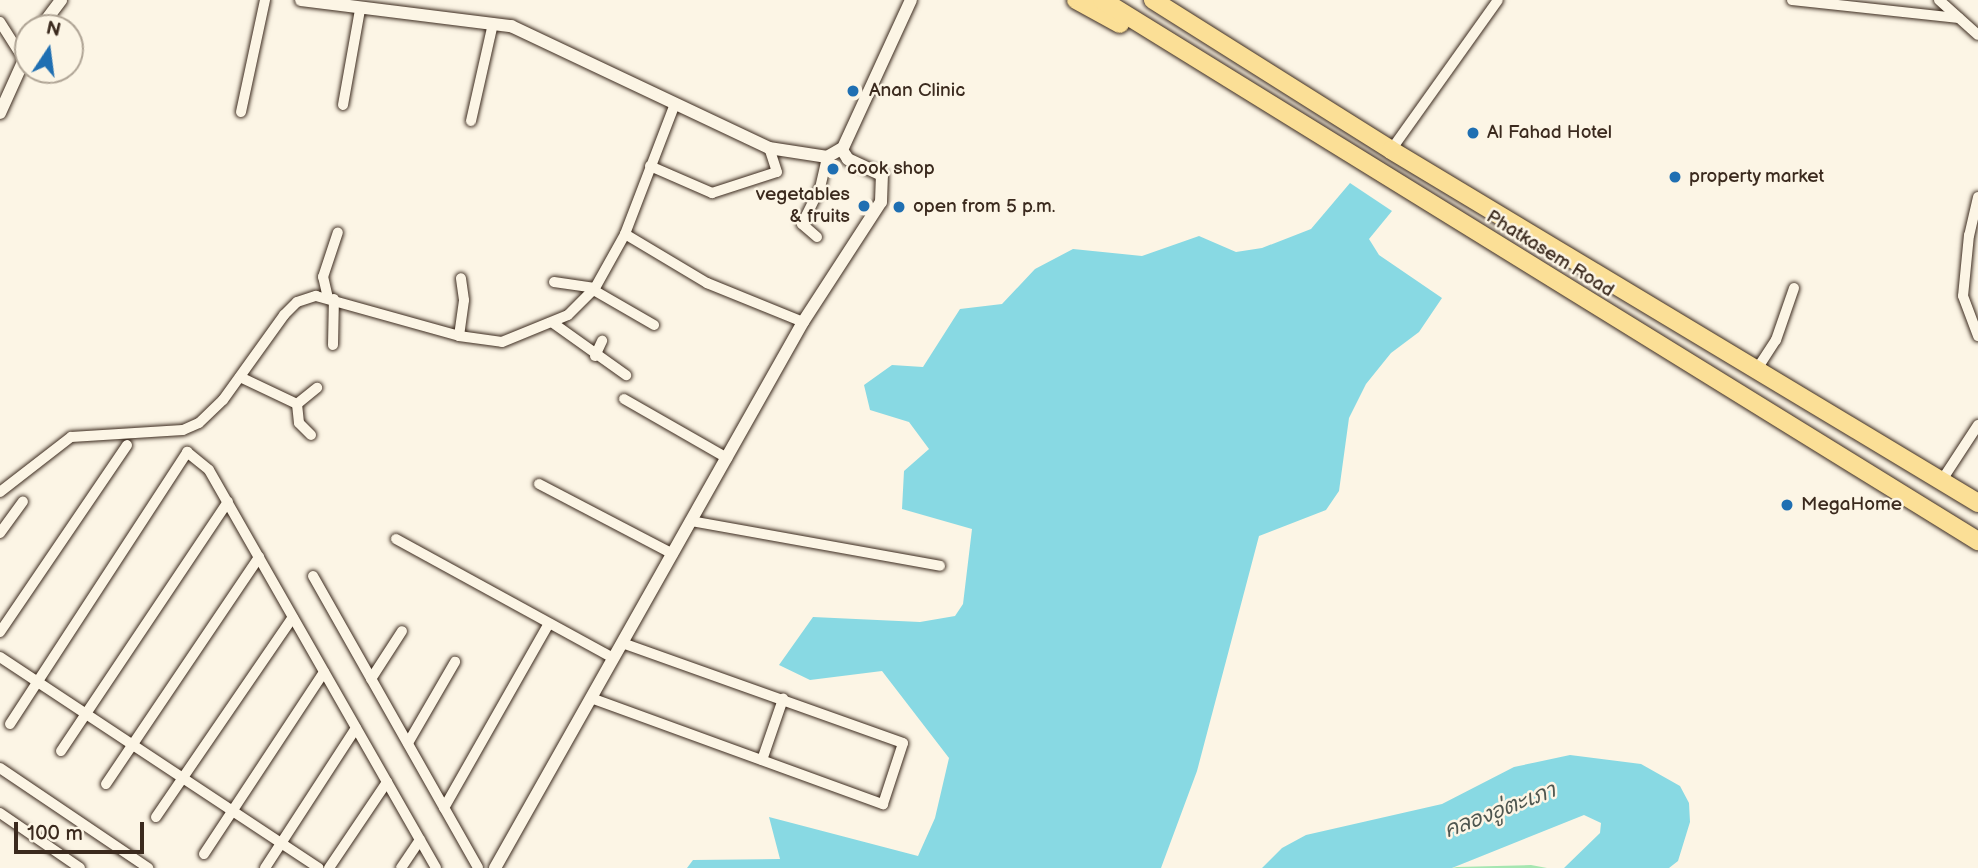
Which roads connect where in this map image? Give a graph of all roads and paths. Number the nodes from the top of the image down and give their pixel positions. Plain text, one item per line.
1 (265, 0) edge
2 (301, 0) edge
3 (911, 0) edge
4 (1076, 0) edge
5 (1102, 0) edge
6 (1153, 0) edge
7 (1174, 0) edge
8 (1498, 0) edge
9 (1792, 0) edge
10 (1939, 0) edge
11 (1854, 3) edge
12 (1889, 5) edge
13 (360, 10) junction
14 (1959, 18) junction
15 (0, 22) edge
16 (493, 23) junction
17 (1199, 29) junction
18 (1978, 35) edge
19 (14, 40) edge
20 (1185, 51) junction
21 (14, 75) edge
22 (4, 91) edge
23 (675, 104) junction
24 (343, 105) dead end
25 (241, 112) dead end
26 (0, 113) edge
27 (471, 121) dead end
28 (769, 148) junction
29 (841, 149) dead end
30 (1391, 150) junction
31 (827, 157) junction
32 (650, 166) junction
33 (1978, 197) edge
34 (338, 232) dead end
35 (625, 234) junction
36 (817, 237) dead end
37 (461, 278) dead end
38 (554, 282) dead end
39 (592, 288) junction
40 (1794, 288) dead end
41 (331, 299) junction
42 (803, 322) junction
43 (553, 323) junction
44 (654, 325) dead end
45 (1978, 335) edge
46 (459, 336) junction
47 (602, 341) dead end
48 (333, 345) dead end
49 (595, 356) junction
50 (1758, 369) junction
51 (626, 375) dead end
52 (240, 377) junction
53 (317, 387) dead end
54 (624, 399) dead end
55 (297, 404) junction
56 (1978, 425) edge
57 (311, 435) dead end
58 (127, 445) dead end
59 (727, 458) junction
60 (1942, 480) junction
61 (539, 484) dead end
62 (0, 492) edge
63 (23, 501) dead end
64 (228, 502) junction
65 (1978, 503) edge
66 (691, 521) junction
67 (0, 533) edge
68 (396, 539) dead end
69 (1978, 541) edge
70 (673, 554) junction
71 (259, 557) junction
72 (940, 566) dead end
73 (313, 576) dead end
74 (293, 617) junction
75 (548, 625) junction
76 (402, 631) dead end
77 (0, 632) edge
78 (622, 643) junction
79 (0, 657) edge
80 (613, 658) junction
81 (455, 662) dead end
82 (324, 672) junction
83 (371, 679) junction
84 (37, 681) junction
85 (591, 698) junction
86 (783, 699) junction
87 (85, 713) junction
88 (10, 724) dead end
89 (356, 728) junction
90 (408, 743) junction
91 (132, 744) junction
92 (61, 751) dead end
93 (761, 760) junction
94 (0, 768) edge
95 (183, 778) junction
96 (387, 782) junction
97 (106, 783) dead end
98 (444, 808) junction
99 (232, 810) junction
100 (0, 813) edge
101 (156, 817) dead end
102 (420, 839) junction
103 (281, 843) junction
104 (204, 854) dead end
105 (80, 868) edge
106 (148, 868) edge
107 (265, 868) edge
108 (319, 868) edge
109 (329, 868) edge
110 (401, 868) edge
111 (436, 868) edge
112 (478, 868) edge
113 (495, 868) edge

1 - 25 street
2 - 13 street
3 - 42 street
4 - 20 highway
5 - 20 highway, Phatkasem Road
6 - 17 highway, Phatkasem Road
7 - 17 highway
8 - 30 street
9 - 11 street
10 - 14 street
11 - 12 street
12 - 14 street
13 - 16 street
13 - 24 street
14 - 18 street
15 - 19 street
16 - 23 street
16 - 27 street
17 - 20 highway
17 - 30 highway, Phatkasem Road
20 - 69 highway, Phatkasem Road
21 - 22 street
22 - 26 street
23 - 28 street
23 - 32 street
28 - 31 street
28 - 32 street
29 - 31 street
30 - 50 highway, Phatkasem Road
31 - 36 street
32 - 35 street
33 - 45 street
34 - 41 street
35 - 39 street
35 - 42 street
37 - 46 street
38 - 39 street
39 - 43 street
39 - 44 street
40 - 50 street
41 - 46 street
41 - 48 street
41 - 52 street
42 - 59 street
43 - 46 street
43 - 49 street
47 - 49 street
49 - 51 street
50 - 60 highway, Phatkasem Road
52 - 55 street
52 - 62 street
53 - 55 street
54 - 59 street
55 - 57 street
56 - 60 street
58 - 77 street
59 - 66 street
60 - 65 highway, Phatkasem Road
61 - 70 street
63 - 67 street
64 - 71 street
64 - 84 street
64 - 87 street
66 - 70 street
66 - 72 street
68 - 75 street
70 - 78 street
71 - 74 street
71 - 91 street
73 - 83 street
74 - 82 street
74 - 95 street
75 - 80 street
75 - 98 street
76 - 83 street
78 - 80 street
78 - 86 street
79 - 84 street
80 - 85 street
81 - 90 street
82 - 89 street
82 - 99 street
83 - 90 street
84 - 87 street
84 - 88 street
85 - 93 street
85 - 113 street
86 - 93 street
86 - 93 street
87 - 91 street
87 - 92 street
89 - 96 street
89 - 103 street
90 - 98 street
91 - 95 street
91 - 97 street
94 - 106 street
95 - 99 street
95 - 101 street
96 - 102 street
96 - 109 street
98 - 112 street
99 - 103 street
99 - 104 street
100 - 105 street
102 - 110 street
102 - 111 street
103 - 107 street
103 - 108 street

